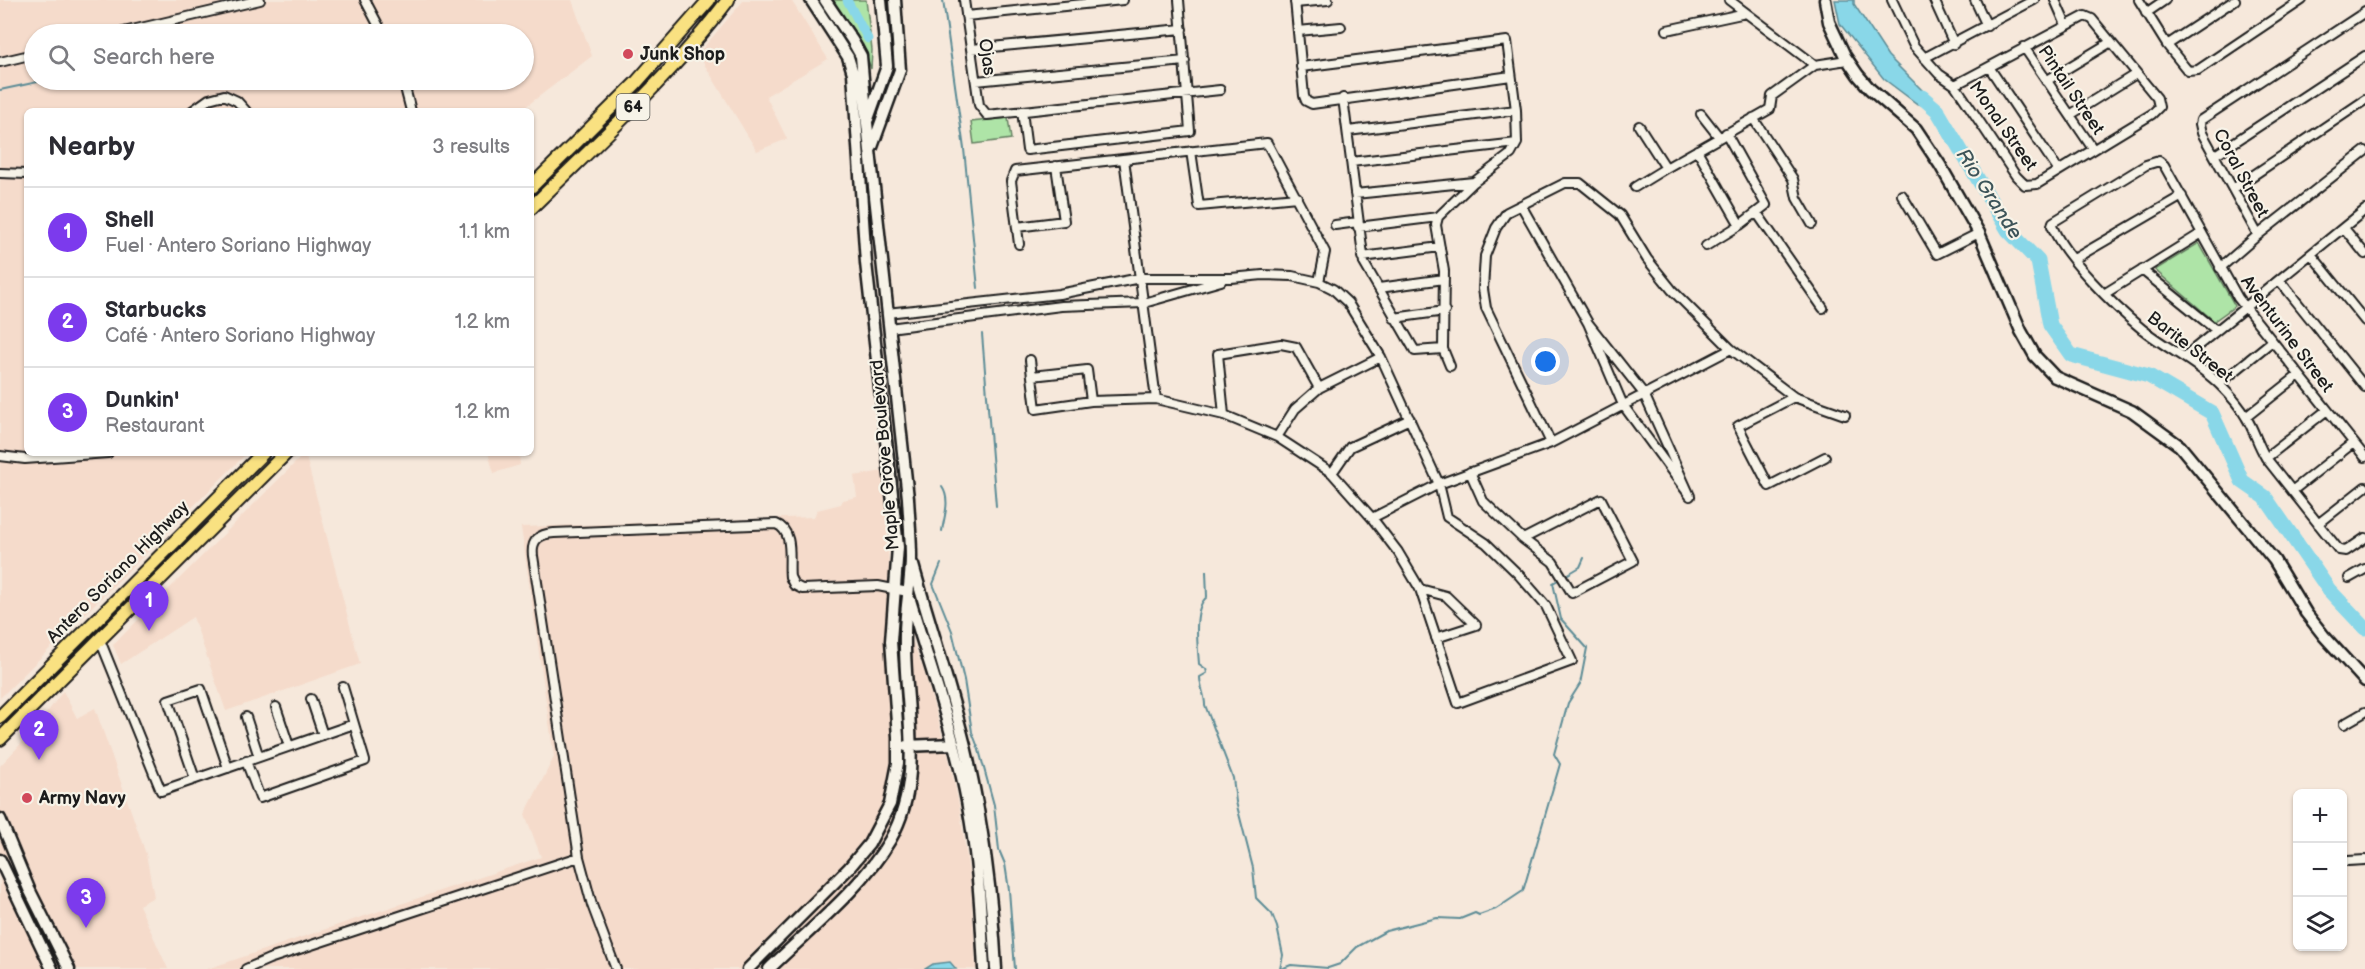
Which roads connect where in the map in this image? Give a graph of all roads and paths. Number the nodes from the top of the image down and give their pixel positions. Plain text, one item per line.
1 (260, 0) edge
2 (365, 0) edge
3 (710, 0) edge
4 (811, 0) edge
5 (825, 0) edge
6 (881, 0) edge
7 (895, 0) edge
8 (964, 0) edge
9 (1123, 0) edge
10 (1179, 0) edge
11 (1328, 0) edge
12 (1729, 0) edge
13 (1825, 0) edge
14 (1892, 0) edge
15 (1934, 0) edge
16 (1975, 0) edge
17 (2015, 0) edge
18 (2034, 0) edge
19 (2055, 0) edge
20 (2139, 0) edge
21 (2165, 0) edge
22 (2235, 0) edge
23 (2302, 0) edge
24 (1295, 1) edge
25 (725, 4) edge
26 (2019, 9) junction
27 (2365, 12) edge
28 (1746, 13) junction
29 (2146, 13) junction
30 (966, 16) junction
31 (158, 24) edge
32 (378, 24) edge
33 (2066, 25) junction
34 (1987, 26) junction
35 (1341, 27) dead end
36 (1182, 29) junction
37 (1667, 30) dead end
38 (1298, 31) junction
39 (2110, 42) junction
40 (1954, 44) junction
41 (2167, 45) junction
42 (2024, 47) junction
43 (971, 49) junction
44 (24, 56) edge
45 (2365, 56) edge
46 (1924, 58) junction
47 (1847, 60) junction
48 (1185, 61) junction
49 (0, 62) edge
50 (1815, 65) junction
51 (1301, 67) junction
52 (1989, 67) junction
53 (2136, 74) junction
54 (1511, 76) junction
55 (976, 81) junction
56 (2046, 81) junction
57 (1955, 85) junction
58 (406, 90) edge
59 (1220, 90) dead end
60 (1188, 94) junction
61 (1344, 98) junction
62 (2365, 100) edge
63 (196, 108) edge
64 (243, 108) edge
65 (410, 108) edge
66 (1516, 110) junction
67 (1022, 111) junction
68 (1701, 114) dead end
69 (2070, 115) junction
70 (1753, 118) junction
71 (867, 123) junction
72 (1639, 126) dead end
73 (1348, 130) junction
74 (1722, 135) junction
75 (1517, 142) junction
76 (2093, 149) junction
77 (870, 150) junction
78 (1697, 150) junction
79 (1191, 151) junction
80 (2365, 151) edge
81 (2215, 155) junction
82 (1124, 159) junction
83 (1351, 162) junction
84 (1056, 166) junction
85 (1666, 168) junction
86 (2058, 170) junction
87 (0, 173) edge
88 (24, 174) edge
89 (1474, 182) junction
90 (534, 183) edge
91 (1635, 187) dead end
92 (2233, 189) junction
93 (1355, 194) junction
94 (1902, 195) dead end
95 (2182, 196) junction
96 (1297, 197) junction
97 (534, 205) edge
98 (1521, 205) junction
99 (2365, 210) edge
100 (1757, 213) junction
101 (1438, 217) junction
102 (1358, 224) junction
103 (1812, 224) dead end
104 (1335, 225) dead end
105 (1740, 225) junction
106 (2052, 226) joint
107 (1017, 227) junction
108 (2344, 228) junction
109 (1978, 233) junction
110 (2202, 233) junction
111 (2258, 235) junction
112 (1019, 244) dead end
113 (1706, 246) dead end
114 (1440, 247) junction
115 (2311, 254) junction
116 (2365, 254) edge
117 (1362, 257) junction
118 (2074, 259) junction
119 (2220, 268) junction
120 (2142, 270) junction
121 (1140, 278) junction
122 (1231, 278) junction
123 (1444, 279) junction
124 (2280, 281) junction
125 (1319, 282) junction
126 (1379, 288) junction
127 (1059, 294) junction
128 (2104, 294) junction
129 (1144, 303) junction
130 (1061, 306) junction
131 (1823, 308) dead end
132 (2246, 309) junction
133 (1445, 311) junction
134 (887, 313) junction
135 (1394, 318) junction
136 (2365, 321) edge
137 (1588, 323) junction
138 (889, 328) junction
139 (2217, 330) junction
140 (2271, 342) junction
141 (1731, 349) junction
142 (1443, 350) junction
143 (1382, 357) junction
144 (2184, 357) junction
145 (1030, 360) dead end
146 (1450, 366) dead end
147 (2299, 375) junction
148 (1032, 376) junction
149 (2219, 384) junction
150 (2365, 387) edge
151 (1319, 388) junction
152 (1644, 394) junction
153 (1794, 398) junction
154 (1156, 399) junction
155 (1091, 401) junction
156 (1623, 405) junction
157 (2327, 410) junction
158 (1224, 415) junction
159 (1845, 415) dead end
160 (2246, 417) junction
161 (1410, 419) junction
162 (1277, 437) junction
163 (1551, 443) junction
164 (2353, 443) junction
165 (0, 456) edge
166 (66, 456) edge
167 (260, 456) edge
168 (283, 456) edge
169 (1825, 457) dead end
170 (2365, 457) edge
171 (2266, 458) junction
172 (1470, 472) junction
173 (1332, 473) junction
174 (1439, 484) junction
175 (2365, 487) edge
176 (2292, 491) junction
177 (1372, 518) junction
178 (2318, 524) junction
179 (2365, 538) edge
180 (1523, 539) junction
181 (898, 547) junction
182 (911, 558) junction
183 (2365, 569) edge
184 (2349, 578) dead end
185 (1420, 589) junction
186 (895, 590) junction
187 (908, 592) junction
188 (1436, 638) junction
189 (100, 640) junction
190 (2365, 681) edge
191 (343, 687) dead end
192 (311, 699) dead end
193 (276, 706) dead end
194 (2365, 712) edge
195 (0, 717) edge
196 (246, 717) dead end
197 (354, 724) junction
198 (2344, 724) dead end
199 (323, 735) junction
200 (0, 739) edge
201 (954, 744) junction
202 (289, 746) junction
203 (898, 746) junction
204 (912, 746) junction
205 (259, 757) junction
206 (246, 761) junction
207 (228, 768) junction
208 (195, 779) junction
209 (0, 819) edge
210 (579, 857) junction
211 (0, 860) edge
212 (2365, 860) edge
213 (2348, 861) dead end
214 (52, 969) edge
215 (69, 969) edge
216 (246, 969) edge
217 (616, 969) edge
218 (748, 969) edge
219 (769, 969) edge
220 (984, 969) edge
221 (996, 969) edge

1 - 31 street
2 - 32 street
3 - 25 street
3 - 90 main road, 64
4 - 181 main road, Maple Grove Boulevard
5 - 71 main road
6 - 71 main road
7 - 77 main road, Maple Grove Boulevard
8 - 30 street, Ojas
9 - 30 street
10 - 36 street
11 - 24 street
12 - 28 street
13 - 47 main road
14 - 46 street, Monal Street
15 - 40 street
16 - 34 street
17 - 26 street
18 - 26 street
19 - 33 street
20 - 29 street
21 - 29 street
22 - 41 street
23 - 41 street
24 - 38 street
25 - 97 main road, 64
26 - 34 street
27 - 81 street, Coral Street
28 - 37 street
28 - 50 street
29 - 41 street
30 - 43 street, Ojas
33 - 39 street
33 - 42 street
34 - 40 street
35 - 38 street
36 - 43 street
36 - 48 street
38 - 51 street
39 - 53 street
39 - 56 street
40 - 46 street
42 - 52 street
42 - 56 street, Pintail Street
43 - 55 street, Ojas
44 - 49 street
45 - 81 street
46 - 57 street, Monal Street
47 - 50 street
47 - 109 main road
48 - 55 street
48 - 60 street
50 - 70 street
51 - 54 street
51 - 61 street
52 - 57 street
52 - 86 street
53 - 69 street
53 - 76 street
54 - 61 street
54 - 66 street
55 - 67 street, Ojas
56 - 69 street, Pintail Street
57 - 86 street, Monal Street
58 - 65 street
59 - 60 street
60 - 67 street
60 - 67 street
61 - 73 street
62 - 92 street
63 - 64 street
66 - 73 street
66 - 75 street
68 - 74 street
69 - 76 street, Pintail Street
70 - 74 street
70 - 103 street
71 - 77 main road
72 - 85 street
73 - 83 street
74 - 78 street
74 - 100 street
75 - 83 street
75 - 89 street
76 - 86 street
77 - 134 main road, Maple Grove Boulevard
78 - 85 street
78 - 105 street
79 - 82 street
79 - 96 street
79 - 96 street
80 - 111 street
81 - 92 street, Coral Street
82 - 84 street
82 - 121 street
83 - 93 street
84 - 107 street
84 - 107 street
85 - 91 street
87 - 88 street
89 - 93 street
89 - 101 street
92 - 111 street, Coral Street
93 - 102 street
94 - 109 street
95 - 106 street, Aventurine Street
95 - 110 street, Aventurine Street
95 - 118 street
96 - 125 street
98 - 137 street
98 - 141 street
98 - 163 street
99 - 108 street
100 - 105 street
100 - 131 street
101 - 102 street
101 - 114 street
102 - 104 street
102 - 117 street
105 - 113 street
106 - 118 street, Barite Street
107 - 112 street
108 - 115 street
108 - 116 street
109 - 190 main road
110 - 119 street, Aventurine Street
110 - 120 street
111 - 119 street
114 - 117 street
114 - 123 street
115 - 124 street
115 - 136 street
117 - 126 street
118 - 128 street, Barite Street
119 - 132 street, Aventurine Street
120 - 128 street
120 - 139 street
121 - 122 street
121 - 127 street
121 - 129 street
122 - 125 street
122 - 129 street
123 - 126 street
123 - 133 street
124 - 132 street
124 - 150 street
125 - 143 street
126 - 135 street
127 - 130 street
127 - 134 street
128 - 144 street, Barite Street
129 - 130 street
129 - 154 street
130 - 138 street
132 - 139 street
132 - 140 street, Aventurine Street
133 - 135 street
133 - 142 street
134 - 138 main road, Maple Grove Boulevard
135 - 142 street
137 - 152 street
137 - 156 street
138 - 182 main road, Maple Grove Boulevard
139 - 144 street
140 - 147 street, Aventurine Street
140 - 149 street
141 - 152 street
141 - 153 street
142 - 146 street
143 - 151 street
143 - 161 street
144 - 149 street, Barite Street
145 - 148 street
147 - 157 street, Aventurine Street
147 - 160 street
148 - 155 street
148 - 155 street
149 - 160 street, Barite Street
151 - 158 street
151 - 162 street
152 - 156 street
152 - 156 street
153 - 159 street
153 - 169 street
154 - 155 street
154 - 158 street
156 - 163 street
157 - 164 street, Aventurine Street
157 - 171 street
158 - 162 street
160 - 171 street, Barite Street
161 - 173 street
161 - 174 street
162 - 173 street
163 - 172 street
164 - 170 street, Aventurine Street
164 - 176 street
165 - 166 street
167 - 195 main road, Antero Soriano Highway
168 - 189 main road, Antero Soriano Highway
171 - 176 street, Barite Street
172 - 174 street
172 - 180 street
173 - 177 street
174 - 177 street
174 - 188 street
175 - 178 street
176 - 178 street, Barite Street
177 - 185 street
178 - 179 street, Barite Street
180 - 180 street
181 - 186 main road, Maple Grove Boulevard
181 - 187 main road
182 - 187 main road, Maple Grove Boulevard
182 - 221 main road
183 - 184 street
185 - 188 street
185 - 188 street
186 - 187 street
186 - 203 main road, Maple Grove Boulevard
186 - 210 street
187 - 201 main road
187 - 204 main road, Maple Grove Boulevard
189 - 200 main road, Antero Soriano Highway
189 - 208 street
191 - 197 street
192 - 199 street
193 - 202 street
194 - 198 street
196 - 205 street
197 - 199 street
197 - 206 street
199 - 202 street
201 - 204 main road
201 - 220 main road
202 - 205 street
203 - 204 main road
203 - 218 main road, Maple Grove Boulevard
204 - 219 main road, Maple Grove Boulevard
205 - 206 street
206 - 207 street
207 - 208 street
207 - 208 street
209 - 215 main road
210 - 216 street
210 - 217 street
211 - 214 main road
212 - 213 street

